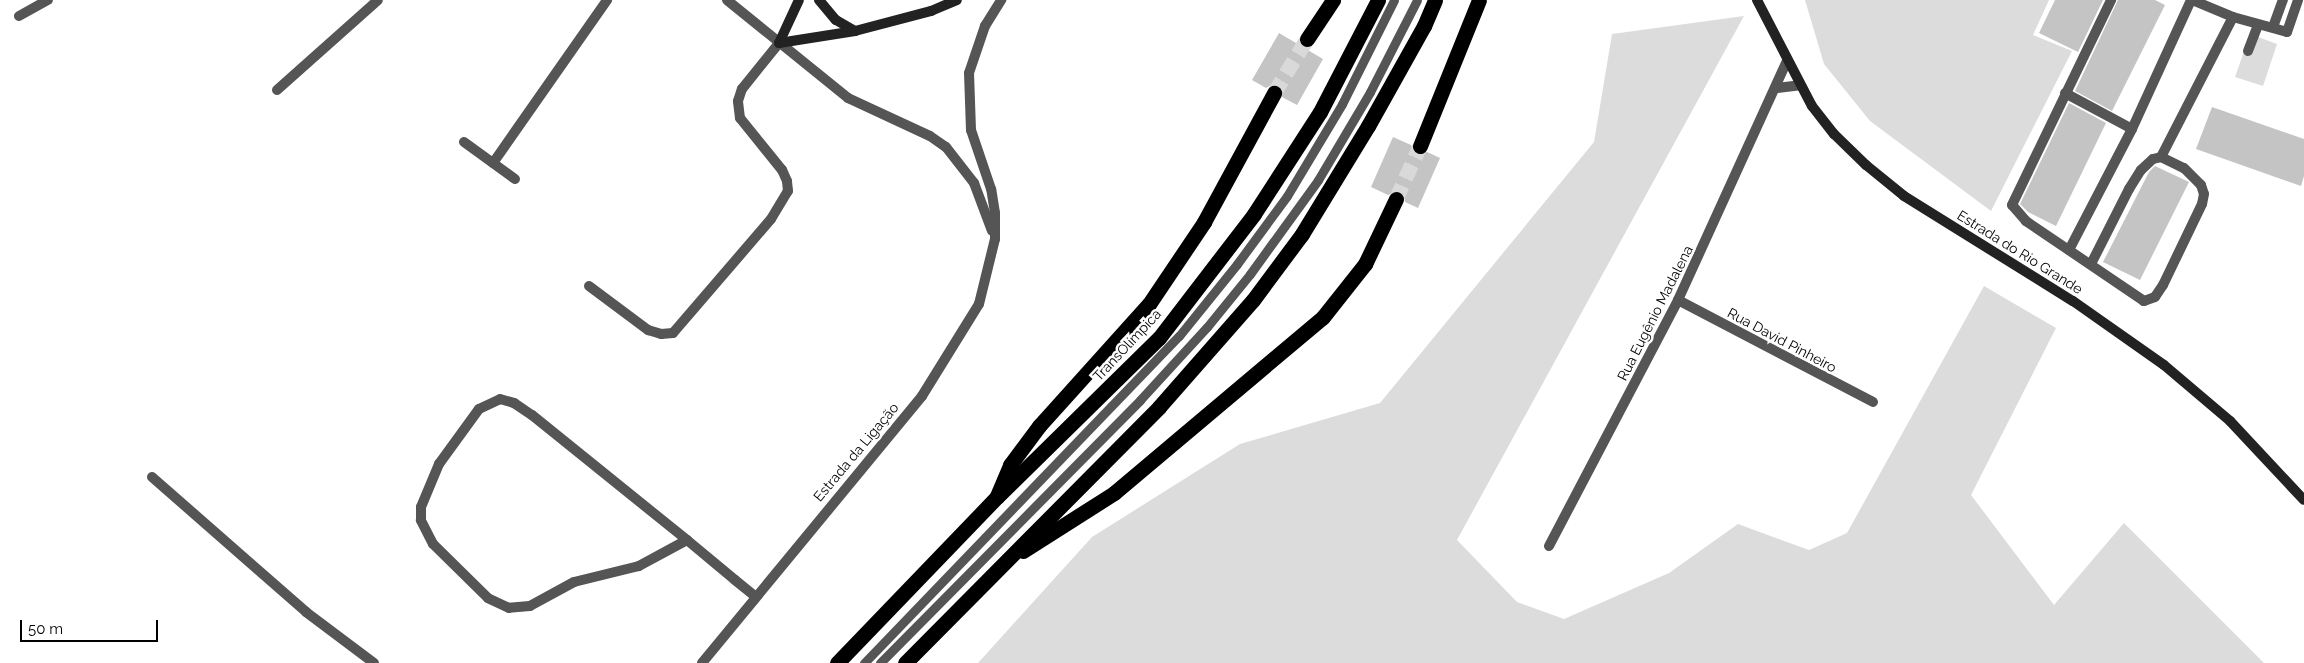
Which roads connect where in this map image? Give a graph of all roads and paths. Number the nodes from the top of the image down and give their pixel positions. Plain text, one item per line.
1 (48, 0) edge
2 (378, 0) edge
3 (607, 0) edge
4 (727, 0) edge
5 (799, 0) edge
6 (819, 0) edge
7 (957, 0) edge
8 (1001, 0) edge
9 (1333, 0) edge
10 (1378, 0) edge
11 (1394, 0) edge
12 (1417, 0) edge
13 (1435, 0) edge
14 (1479, 0) edge
15 (1757, 0) edge
16 (2111, 0) edge
17 (2192, 0) edge
18 (2283, 0) edge
19 (2298, 0) edge
20 (19, 16) dead end
21 (2233, 17) junction
22 (2258, 25) junction
23 (2273, 27) junction
24 (855, 31) junction
25 (1307, 39) tunnel mouth
26 (779, 43) junction
27 (2248, 51) dead end
28 (1787, 61) junction
29 (1800, 85) junction
30 (1777, 88) junction
31 (277, 90) dead end
32 (1274, 93) tunnel mouth
33 (2065, 93) junction
34 (2132, 129) junction
35 (464, 142) dead end
36 (1420, 146) tunnel mouth
37 (2161, 157) junction
38 (493, 163) junction
39 (515, 179) dead end
40 (1396, 199) tunnel mouth
41 (995, 239) junction
42 (2069, 250) junction
43 (2091, 264) junction
44 (589, 286) dead end
45 (1678, 300) junction
46 (1873, 402) dead end
47 (152, 477) dead end
48 (997, 497) junction
49 (2304, 500) edge
50 (687, 540) junction
51 (1549, 546) dead end
52 (1005, 562) junction
53 (755, 596) junction
54 (374, 663) edge
55 (702, 663) edge
56 (837, 663) edge
57 (864, 663) edge
58 (880, 663) edge
59 (905, 663) edge

1 - 20 street
2 - 31 street
3 - 38 street
4 - 26 street
5 - 26 main road
6 - 24 main road
7 - 24 main road
8 - 41 street, Estrada da Ligação
9 - 25 highway
10 - 48 highway, TransOlímpica
11 - 57 lane
12 - 58 lane
13 - 52 highway
14 - 36 highway
15 - 28 main road, Estrada do Rio Grande
16 - 33 street
17 - 21 street
17 - 34 street
18 - 23 street
19 - 23 street
21 - 22 street
21 - 37 street
22 - 23 street
22 - 27 street
24 - 26 main road
26 - 41 street
26 - 44 street
28 - 29 main road, Estrada do Rio Grande
28 - 30 street, Rua Eugênio Madalena
29 - 30 street
29 - 49 main road, Estrada do Rio Grande
30 - 45 street, Rua Eugênio Madalena
32 - 48 highway
33 - 34 street
33 - 42 street
34 - 42 street
35 - 38 street
37 - 43 street
37 - 43 street
38 - 39 street
40 - 52 highway
41 - 53 street, Estrada da Ligação
42 - 43 street
45 - 46 street, Rua David Pinheiro
45 - 51 street, Rua Eugênio Madalena
47 - 54 street
48 - 56 highway, TransOlímpica
50 - 50 street
50 - 53 street
52 - 59 highway
53 - 55 street, Estrada da Ligação

